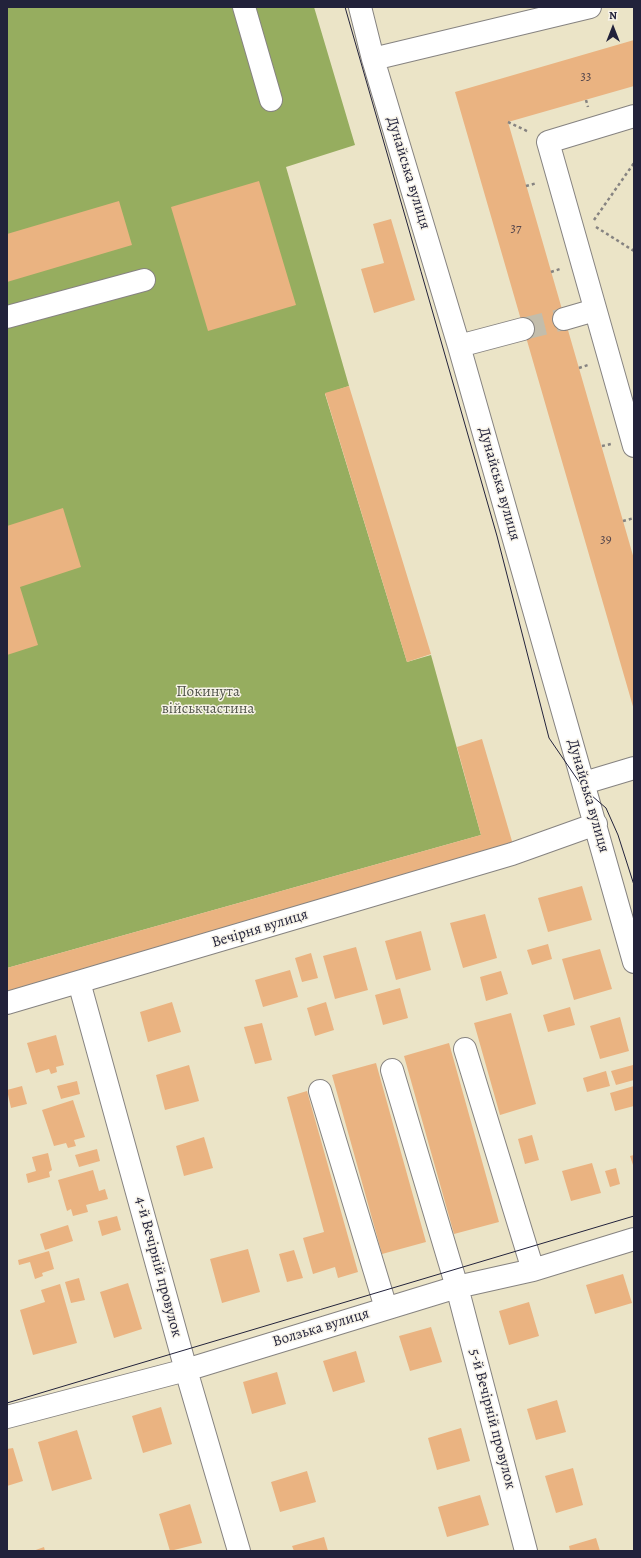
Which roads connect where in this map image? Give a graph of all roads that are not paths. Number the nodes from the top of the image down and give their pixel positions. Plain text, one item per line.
1 (244, 7) edge
2 (360, 7) edge
3 (590, 7) edge
4 (373, 58) junction
5 (272, 100) dead end
6 (634, 116) edge
7 (144, 280) dead end
8 (595, 310) junction
9 (7, 317) edge
10 (564, 319) tunnel mouth
11 (523, 329) tunnel mouth
12 (460, 346) junction
13 (634, 446) edge
14 (634, 768) edge
15 (584, 783) junction
16 (596, 824) junction
17 (634, 962) edge
18 (79, 982) junction
19 (7, 1004) edge
20 (466, 1049) dead end
21 (392, 1070) dead end
22 (320, 1091) dead end
23 (634, 1239) edge
24 (533, 1270) junction
25 (457, 1287) junction
26 (386, 1308) junction
27 (186, 1370) junction
28 (7, 1416) edge
29 (239, 1551) edge
30 (526, 1551) edge

1 - 5 street
2 - 4 street, Дунайська вулиця
3 - 4 street
4 - 12 street, Дунайська вулиця
6 - 8 street
7 - 9 street
8 - 10 street
8 - 13 street
11 - 12 street
12 - 15 street, Дунайська вулиця
14 - 15 street
15 - 16 street, Дунайська вулиця
16 - 17 street, Дунайська вулиця
16 - 18 street, Вечірня вулиця
18 - 19 street, Вечірня вулиця
18 - 27 street, 4-й Вечірній провулок
20 - 24 street
21 - 25 street, 5-й Вечірній провулок
22 - 26 street
23 - 24 street, Волзька вулиця
24 - 25 street, Волзька вулиця
25 - 26 street, Волзька вулиця
25 - 30 street, 5-й Вечірній провулок
26 - 27 street, Волзька вулиця
27 - 28 street, Волзька вулиця
27 - 29 street, 4-й Вечірній провулок

